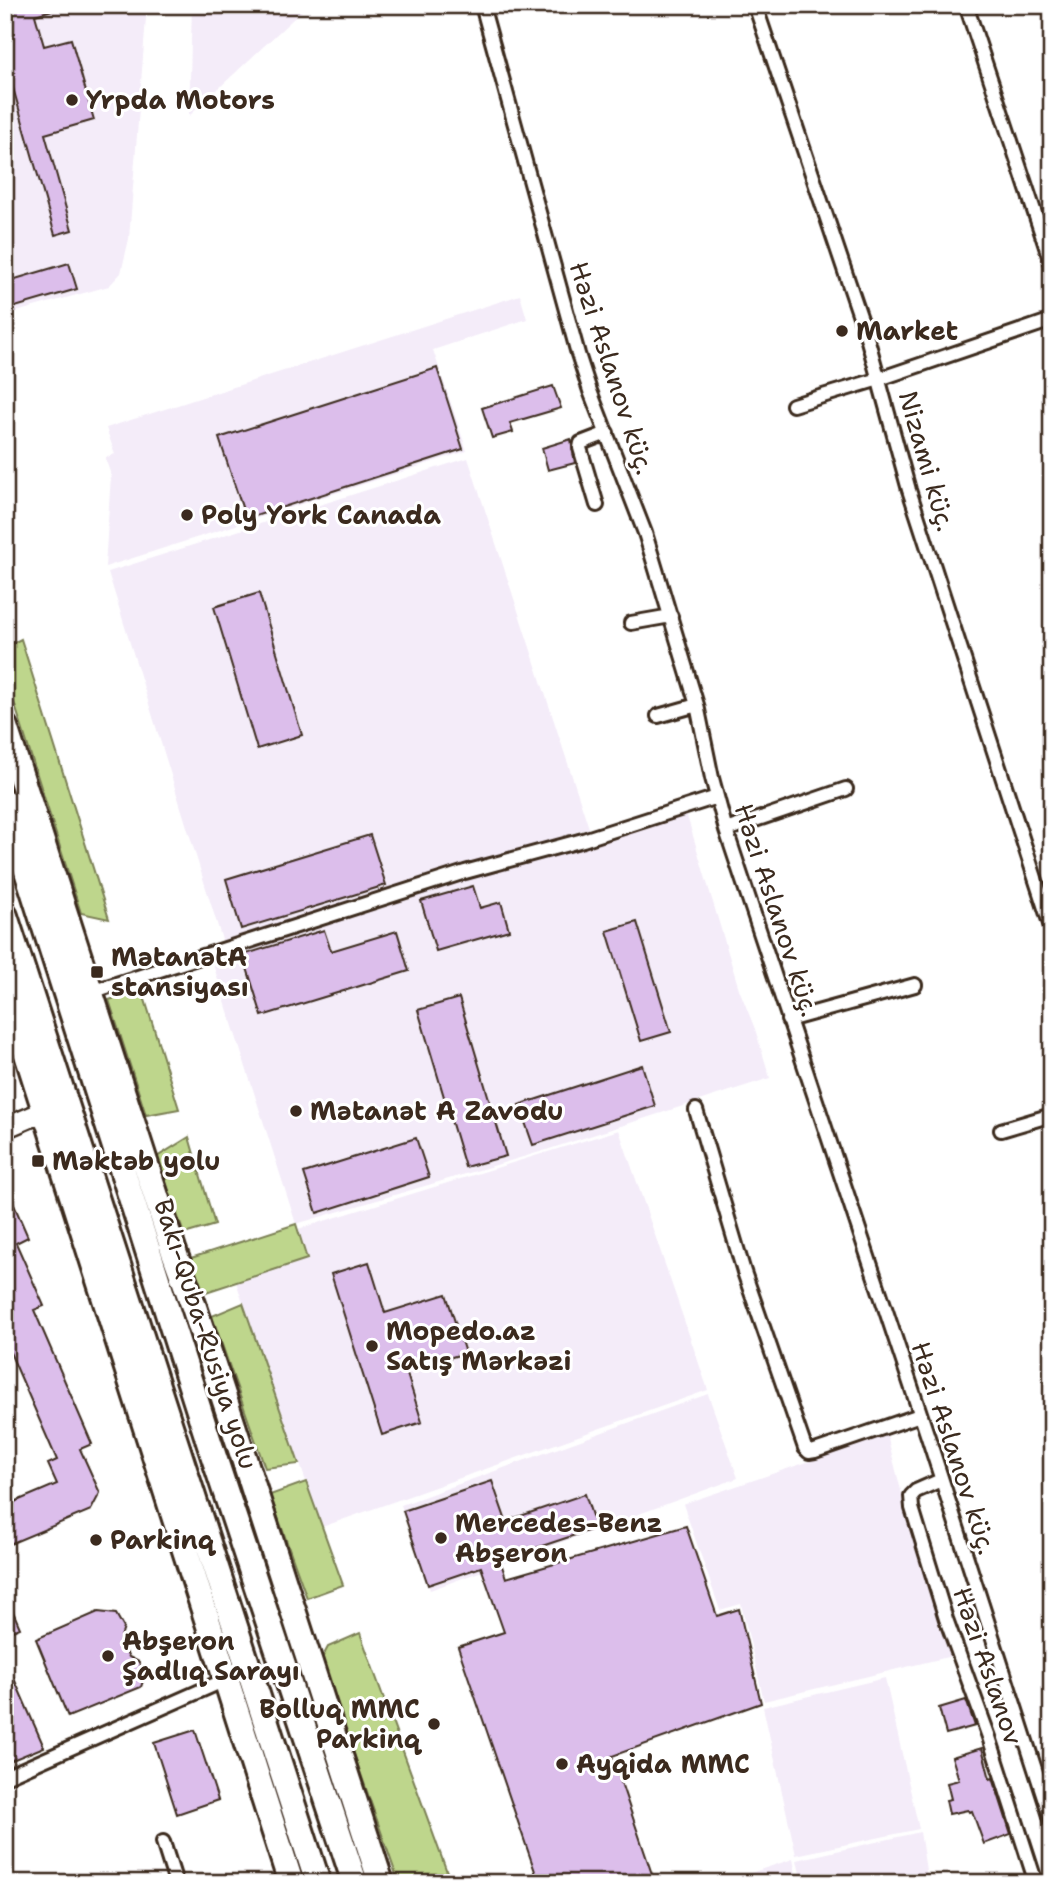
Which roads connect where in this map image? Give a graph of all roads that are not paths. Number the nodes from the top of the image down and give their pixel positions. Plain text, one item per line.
1 (482, 5) edge
2 (755, 5) edge
3 (966, 5) edge
4 (1052, 265) edge
5 (1052, 320) edge
6 (879, 379) junction
7 (793, 405) dead end
8 (607, 433) junction
9 (597, 505) dead end
10 (671, 616) junction
11 (631, 622) dead end
12 (697, 705) junction
13 (658, 716) dead end
14 (5, 727) edge
15 (846, 789) dead end
16 (717, 797) junction
17 (5, 802) edge
18 (726, 830) junction
19 (5, 916) edge
20 (1052, 930) edge
21 (5, 985) edge
22 (915, 985) dead end
23 (92, 992) junction
24 (788, 1020) junction
25 (696, 1110) dead end
26 (46, 1111) junction
27 (1052, 1115) edge
28 (5, 1128) edge
29 (1001, 1130) dead end
30 (920, 1415) junction
31 (941, 1480) junction
32 (252, 1483) junction
33 (270, 1628) junction
34 (225, 1680) junction
35 (5, 1777) edge
36 (1052, 1822) edge
37 (163, 1842) dead end
38 (176, 1883) edge
39 (291, 1883) edge
40 (318, 1883) edge
41 (355, 1883) edge
42 (382, 1883) edge
43 (1036, 1883) edge

1 - 8 street, Həzi Aslanov küç.
2 - 6 street, Nizami küç.
3 - 4 street
5 - 6 street
6 - 7 street
6 - 20 street, Nizami küç.
8 - 9 street
8 - 10 street, Həzi Aslanov küç.
10 - 11 street
10 - 12 street, Həzi Aslanov küç.
12 - 13 street
12 - 16 street, Həzi Aslanov küç.
14 - 23 highway
15 - 18 street
16 - 18 street, Həzi Aslanov küç.
16 - 23 street
17 - 33 highway, Bakı-Quba-Rusiya yolu
18 - 24 street, Həzi Aslanov küç.
19 - 40 highway
21 - 26 highway
22 - 24 street
23 - 32 highway
24 - 30 street, Həzi Aslanov küç.
25 - 30 street
26 - 28 street
26 - 34 highway
27 - 29 street
30 - 31 street, Həzi Aslanov küç.
31 - 36 street, Həzi Aslanov küç.
31 - 43 street, Həzi Aslanov
32 - 33 highway
32 - 42 highway
33 - 41 highway, Bakı-Quba-Rusiya yolu
34 - 35 street
34 - 39 highway
37 - 38 street

